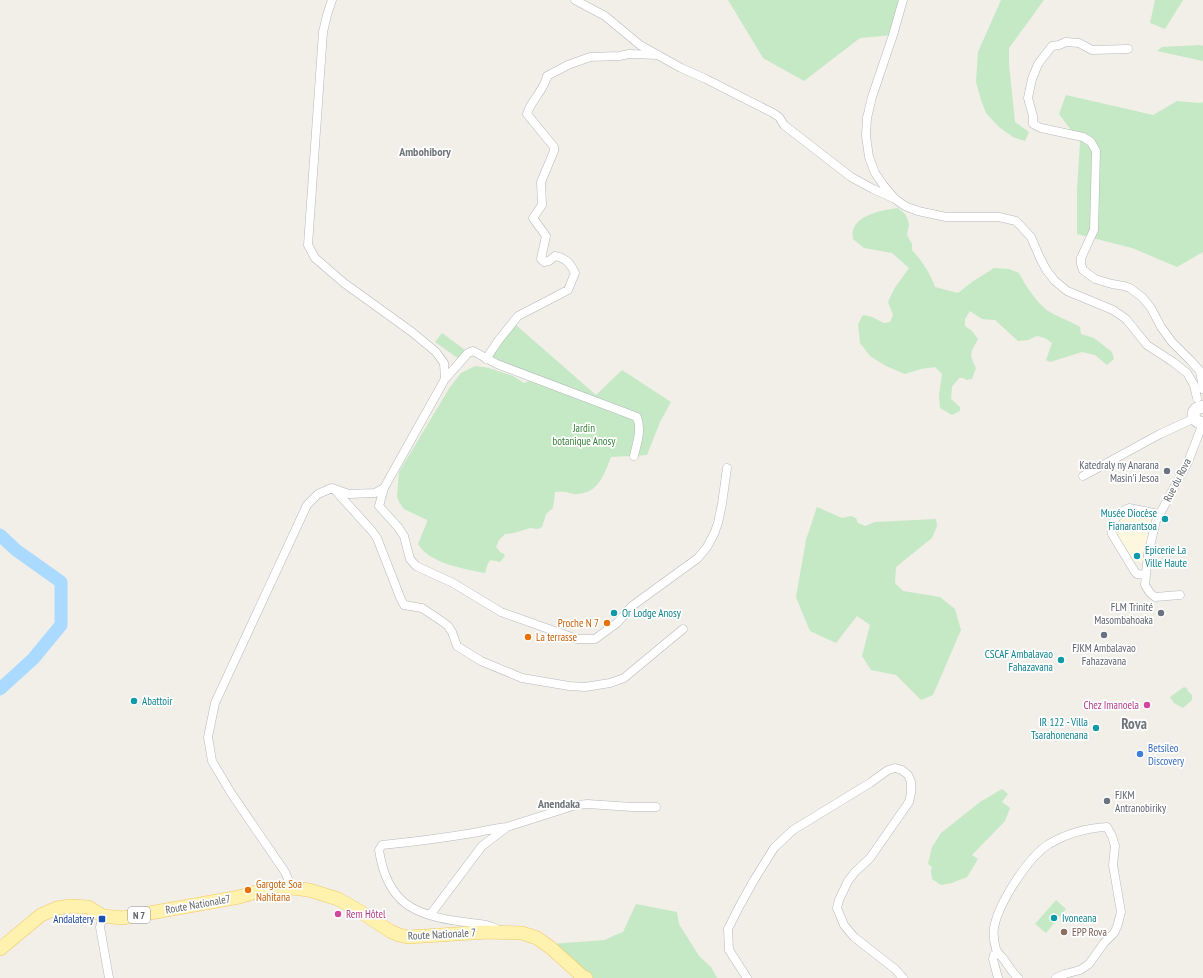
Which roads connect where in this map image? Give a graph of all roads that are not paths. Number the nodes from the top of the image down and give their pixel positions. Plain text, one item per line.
1 (332, 0) edge
2 (575, 0) edge
3 (903, 0) edge
4 (1128, 49) dead end
5 (658, 54) junction
6 (895, 199) junction
7 (486, 359) junction
8 (445, 379) junction
9 (1203, 388) edge
10 (1200, 404) edge
11 (1200, 421) edge
12 (634, 456) dead end
13 (727, 468) dead end
14 (1083, 476) dead end
15 (332, 488) junction
16 (384, 488) junction
17 (1159, 514) junction
18 (1146, 575) junction
19 (1180, 595) dead end
20 (683, 629) dead end
21 (656, 807) dead end
22 (507, 827) junction
23 (292, 888) junction
24 (430, 915) junction
25 (103, 916) junction
26 (501, 932) junction
27 (0, 949) edge
28 (998, 954) junction
29 (108, 978) edge
30 (586, 978) edge
31 (747, 978) edge
32 (903, 978) edge
33 (998, 978) edge
34 (1018, 978) edge
35 (1056, 978) edge

1 - 8 street
2 - 5 street
3 - 6 street
4 - 9 street
5 - 6 street
5 - 7 street
6 - 10 street
7 - 8 street
7 - 12 street
8 - 16 street
9 - 10 street
10 - 11 street
11 - 14 street
11 - 17 street, Rue du Rova
13 - 16 street
15 - 16 street
15 - 20 street
15 - 23 street
17 - 18 street, Rue du Rova
17 - 18 street
18 - 19 street
21 - 22 street
22 - 24 street
22 - 24 street
23 - 25 main road, Route Nationale7 / N 7
23 - 26 main road, Route Nationale 7 / N 7
24 - 26 street
25 - 27 main road, Route Nationale7 / N 7
25 - 29 street
26 - 30 main road, Route Nationale 7 / N 7
28 - 33 street
28 - 34 street
28 - 35 street
31 - 32 street

